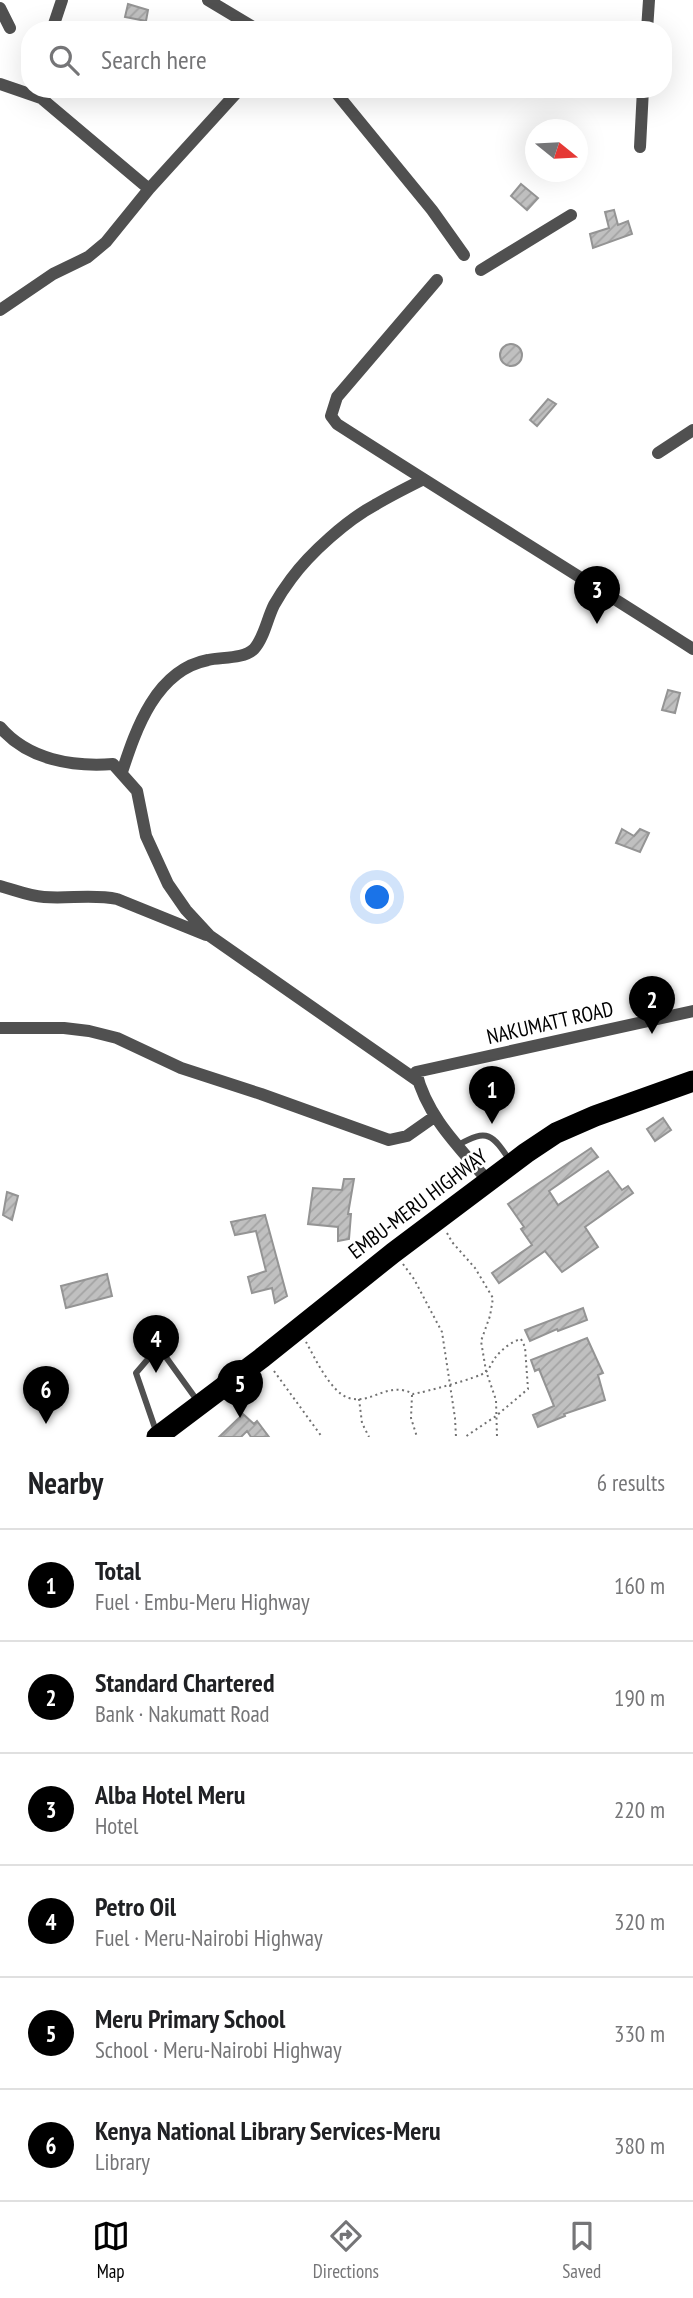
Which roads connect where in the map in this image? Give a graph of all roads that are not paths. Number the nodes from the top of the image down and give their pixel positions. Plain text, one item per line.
1 (62, 0) edge
2 (208, 0) edge
3 (649, 0) edge
4 (0, 8) edge
5 (55, 21) edge
6 (243, 21) edge
7 (648, 21) edge
8 (10, 28) dead end
9 (0, 84) edge
10 (21, 91) edge
11 (41, 98) edge
12 (232, 98) edge
13 (340, 98) edge
14 (643, 98) edge
15 (640, 147) dead end
16 (149, 190) junction
17 (571, 215) dead end
18 (464, 255) dead end
19 (481, 270) dead end
20 (437, 280) dead end
21 (0, 310) edge
22 (693, 430) edge
23 (658, 453) dead end
24 (422, 480) junction
25 (693, 649) edge
26 (0, 727) edge
27 (122, 772) junction
28 (0, 886) edge
29 (210, 936) junction
30 (693, 1011) edge
31 (0, 1028) edge
32 (417, 1077) junction
33 (693, 1081) edge
34 (434, 1117) junction
35 (458, 1145) junction
36 (512, 1163) junction
37 (488, 1181) junction
38 (200, 1405) junction
39 (157, 1436) edge

1 - 5 street
2 - 6 street
3 - 7 street
4 - 8 street
9 - 10 street
11 - 16 street
12 - 16 street
13 - 18 street
14 - 15 street
16 - 21 street
17 - 19 street
20 - 24 street
22 - 23 street
24 - 25 street
24 - 27 street
26 - 27 street
27 - 29 street
28 - 29 street
29 - 32 street
30 - 32 street, NAKUMATT ROAD
31 - 34 street
32 - 34 street
33 - 36 highway, EMBU-MERU HIGHWAY
34 - 35 street
35 - 36 lane
35 - 37 street
36 - 37 highway, EMBU-MERU HIGHWAY
37 - 38 highway, EMBU-MERU HIGHWAY
38 - 39 highway, EMBU-MERU HIGHWAY
38 - 39 lane

